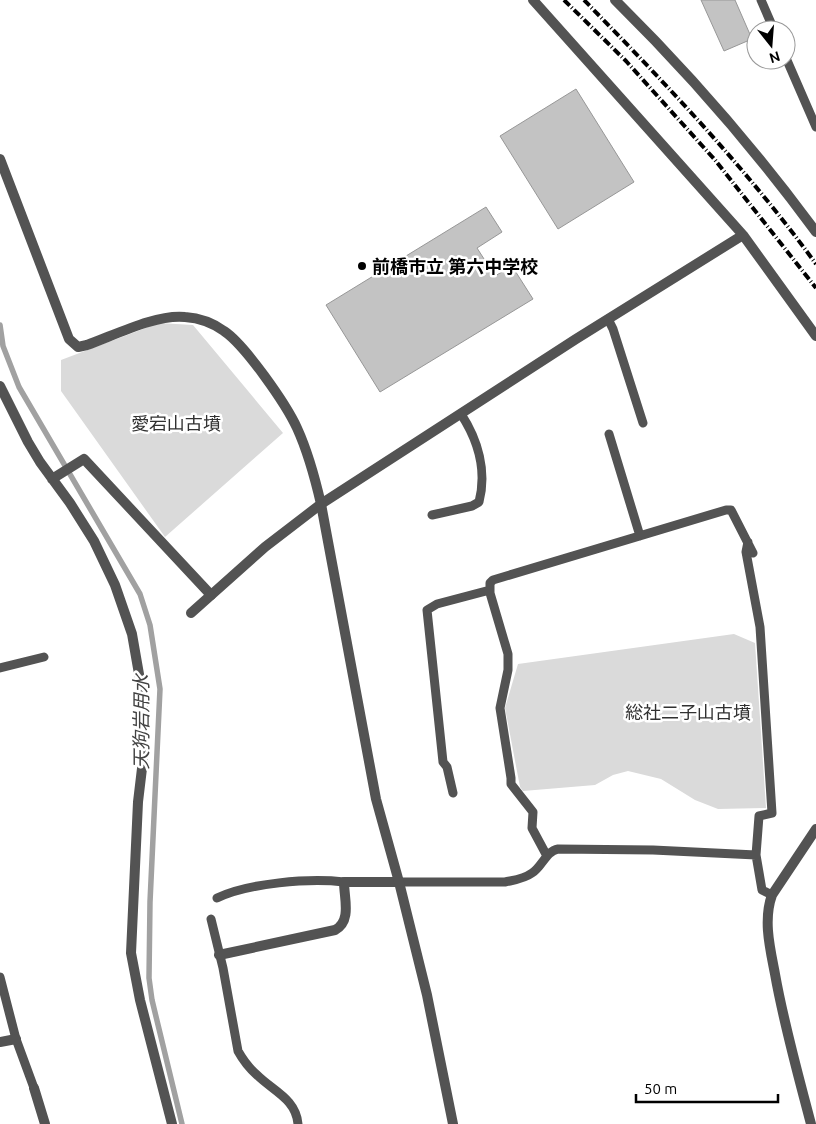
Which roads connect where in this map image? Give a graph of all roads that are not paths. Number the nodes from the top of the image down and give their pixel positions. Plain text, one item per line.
1 (533, 0) edge
2 (615, 0) edge
3 (760, 0) edge
4 (769, 20) edge
5 (791, 70) edge
6 (816, 127) edge
7 (0, 159) edge
8 (4, 184) edge
9 (816, 232) edge
10 (743, 236) junction
11 (608, 320) junction
12 (816, 336) edge
13 (0, 386) edge
14 (461, 414) junction
15 (643, 423) dead end
16 (609, 434) dead end
17 (52, 479) junction
18 (321, 504) junction
19 (432, 515) dead end
20 (640, 536) junction
21 (748, 542) junction
22 (753, 553) dead end
23 (490, 590) junction
24 (211, 595) junction
25 (191, 613) dead end
26 (44, 657) dead end
27 (0, 668) edge
28 (452, 793) dead end
29 (816, 829) edge
30 (756, 855) junction
31 (547, 856) junction
32 (344, 882) junction
33 (399, 882) junction
34 (772, 895) junction
35 (217, 898) dead end
36 (211, 919) dead end
37 (220, 955) junction
38 (0, 976) edge
39 (16, 1039) junction
40 (0, 1042) edge
41 (34, 1088) joint
42 (45, 1124) edge
43 (172, 1124) edge
44 (298, 1124) edge
45 (453, 1124) edge
46 (811, 1124) edge

1 - 10 street
2 - 9 street
3 - 4 lane
5 - 6 lane
7 - 8 street
8 - 18 street
10 - 11 street
10 - 12 street
11 - 14 street
11 - 15 lane
13 - 17 street
14 - 18 street
14 - 19 lane
16 - 20 lane
17 - 24 street
17 - 43 street
18 - 24 street
18 - 33 street
20 - 21 lane
20 - 23 lane
21 - 22 lane
21 - 30 lane
23 - 28 lane
23 - 31 lane
24 - 25 street
26 - 27 lane
29 - 34 street
30 - 31 lane
30 - 34 lane
31 - 33 lane
32 - 33 street
32 - 35 lane
32 - 37 street
33 - 45 street
34 - 46 street
36 - 37 lane
37 - 44 lane
38 - 39 lane
39 - 40 street
39 - 41 lane
41 - 42 street

